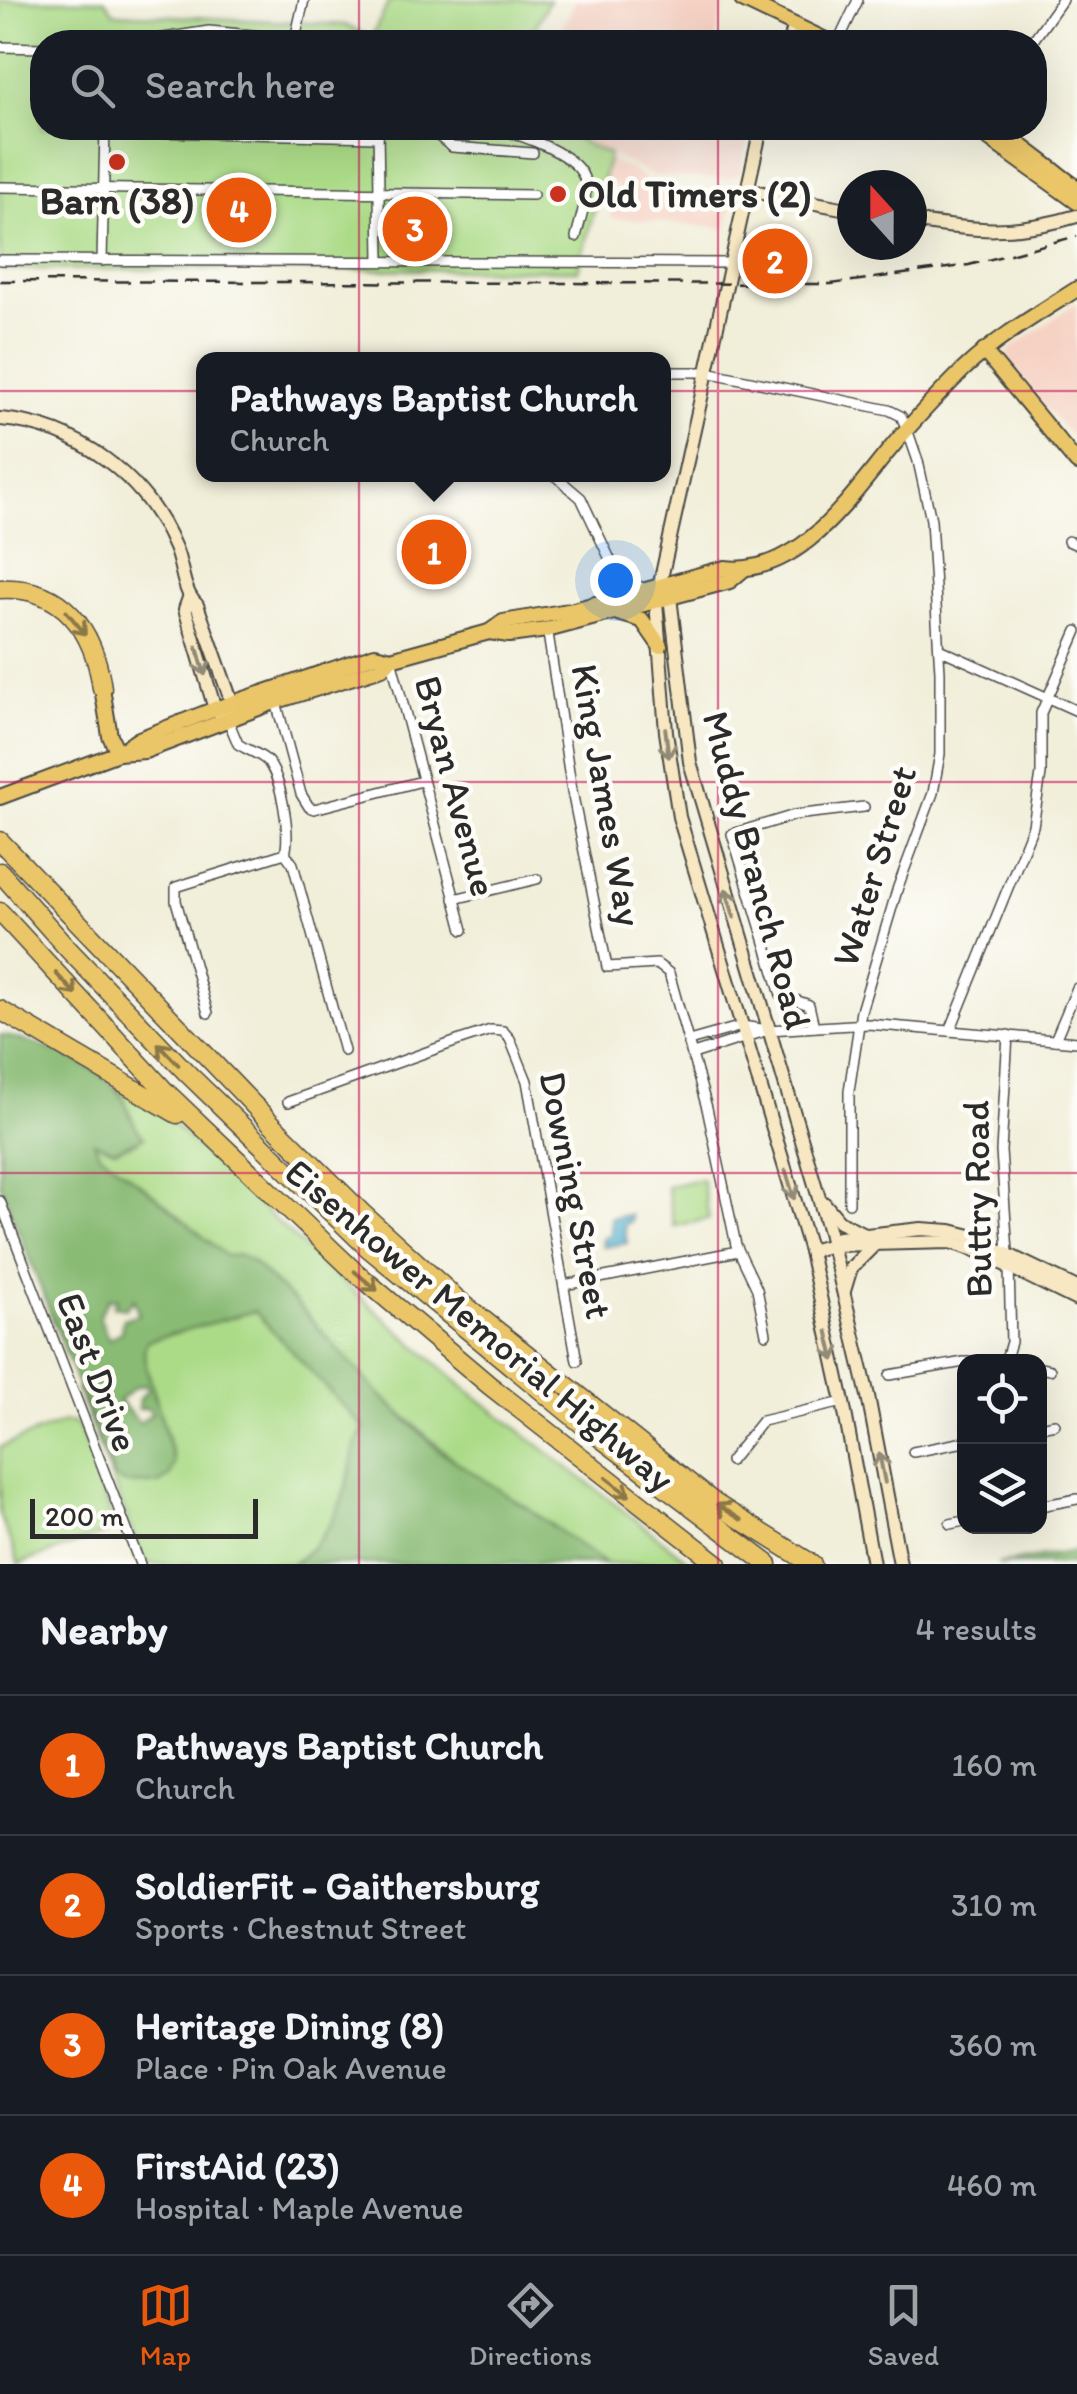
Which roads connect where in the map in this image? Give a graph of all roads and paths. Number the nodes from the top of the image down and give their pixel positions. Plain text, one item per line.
1 (304, 0) edge
2 (742, 0) edge
3 (858, 0) edge
4 (1062, 0) edge
5 (795, 26) junction
6 (299, 30) edge
7 (794, 30) edge
8 (805, 30) edge
9 (841, 30) edge
10 (1041, 30) edge
11 (0, 47) edge
12 (30, 48) edge
13 (105, 140) edge
14 (378, 140) edge
15 (443, 140) edge
16 (525, 140) edge
17 (757, 140) edge
18 (991, 140) edge
19 (1014, 140) edge
20 (533, 153) dead end
21 (0, 187) edge
22 (103, 188) junction
23 (1077, 188) edge
24 (747, 190) junction
25 (379, 193) junction
26 (532, 195) dead end
27 (1076, 201) edge
28 (837, 207) edge
29 (1077, 216) edge
30 (927, 223) edge
31 (576, 236) dead end
32 (0, 260) edge
33 (380, 260) junction
34 (102, 261) junction
35 (732, 263) junction
36 (1077, 289) edge
37 (984, 351) junction
38 (671, 372) edge
39 (708, 372) junction
40 (0, 419) edge
41 (907, 429) junction
42 (1077, 463) edge
43 (562, 482) edge
44 (617, 574) junction
45 (0, 589) edge
46 (644, 589) junction
47 (662, 595) junction
48 (190, 598) junction
49 (609, 607) junction
50 (546, 622) junction
51 (1077, 631) edge
52 (660, 646) junction
53 (940, 649) junction
54 (391, 659) junction
55 (102, 688) joint
56 (273, 695) junction
57 (1048, 698) junction
58 (232, 703) junction
59 (215, 709) junction
60 (1077, 711) edge
61 (228, 720) junction
62 (118, 754) junction
63 (422, 782) junction
64 (0, 797) edge
65 (864, 806) dead end
66 (0, 841) edge
67 (286, 853) junction
68 (0, 872) edge
69 (536, 879) dead end
70 (454, 899) junction
71 (0, 912) edge
72 (74, 920) junction
73 (463, 930) dead end
74 (1077, 988) edge
75 (0, 1010) edge
76 (208, 1013) dead end
77 (858, 1025) junction
78 (814, 1027) junction
79 (768, 1030) junction
80 (950, 1031) junction
81 (744, 1032) junction
82 (1008, 1035) junction
83 (1055, 1040) junction
84 (689, 1041) junction
85 (1077, 1042) edge
86 (344, 1051) dead end
87 (693, 1054) junction
88 (288, 1102) dead end
89 (222, 1146) junction
90 (314, 1195) junction
91 (819, 1196) junction
92 (0, 1201) edge
93 (850, 1203) dead end
94 (873, 1239) junction
95 (832, 1245) junction
96 (738, 1251) junction
97 (810, 1251) junction
98 (1009, 1261) junction
99 (564, 1285) junction
100 (1077, 1288) edge
101 (844, 1293) junction
102 (1077, 1300) edge
103 (766, 1334) dead end
104 (1008, 1354) edge
105 (577, 1361) dead end
106 (957, 1364) edge
107 (890, 1375) dead end
108 (844, 1402) junction
109 (1055, 1424) dead end
110 (1047, 1426) edge
111 (957, 1443) edge
112 (912, 1452) dead end
113 (730, 1461) dead end
114 (1077, 1499) edge
115 (1047, 1505) edge
116 (957, 1522) edge
117 (950, 1524) dead end
118 (140, 1564) edge
119 (718, 1564) edge
120 (768, 1564) edge
121 (812, 1564) edge
122 (873, 1564) edge
123 (900, 1564) edge

1 - 6 street
2 - 5 main road
3 - 9 street
4 - 10 street
5 - 7 main road
5 - 8 main road
11 - 12 street
13 - 22 street
14 - 25 street
15 - 20 street
16 - 31 street
17 - 24 main road
18 - 27 main road
19 - 23 main road
21 - 22 street
22 - 25 street
22 - 34 street
24 - 28 main road
24 - 35 main road
25 - 26 street
25 - 33 street
29 - 30 main road
32 - 34 street
33 - 34 street
33 - 35 street
35 - 39 main road
36 - 37 main road
37 - 41 main road
37 - 42 main road
38 - 39 street
39 - 41 street
39 - 47 main road
40 - 48 main road
41 - 47 main road
41 - 53 street, Water Street
43 - 44 street
44 - 46 street
44 - 49 street
45 -> 55 highway
46 - 47 main road
46 - 49 main road
47 - 49 main road
47 - 52 main road, Muddy Branch Road
79 -> 47 main road, Muddy Branch Road
48 - 58 main road
48 -> 59 main road
49 - 50 main road
49 - 52 main road
50 - 54 main road
50 - 84 street, King James Way
51 - 57 street
52 -> 81 main road, Muddy Branch Road
53 - 57 street
53 - 77 street, Water Street
54 - 56 main road
54 - 63 street, Bryan Avenue
55 - 62 main road
56 - 58 main road
56 - 61 main road
56 - 63 street
57 - 60 street
57 - 80 street
58 - 59 main road
58 - 61 main road
59 - 61 main road
59 - 62 main road
61 - 62 main road
61 - 67 street
62 - 64 main road
63 - 70 street, Bryan Avenue
65 - 78 street
66 - 72 highway
67 - 76 street
67 - 86 street
90 -> 68 highway
69 - 70 street
70 - 73 street, Bryan Avenue
71 -> 89 highway, Eisenhower Memorial Highway
72 - 90 highway
121 -> 72 highway
74 - 83 street
75 - 89 highway
77 - 78 street
77 - 80 street
77 - 93 street, Water Street
78 - 79 street
79 - 81 street
79 - 91 main road, Muddy Branch Road
80 - 82 street
81 - 84 street
81 - 87 street
81 -> 97 main road, Muddy Branch Road
82 - 83 street
82 - 98 street, Buttry Road
83 - 85 street
84 - 87 street, King James Way
87 - 96 street, King James Way
88 - 99 street, Downing Street
89 -> 119 highway, Eisenhower Memorial Highway
90 - 120 highway
91 - 94 main road
91 - 95 main road, Muddy Branch Road
92 - 118 street, East Drive
94 - 95 main road
94 - 98 main road
94 - 101 main road
95 - 97 main road
95 - 101 main road, Muddy Branch Road
96 - 99 street
96 - 103 street, King James Way
97 -> 108 main road, Muddy Branch Road
98 - 100 main road
98 - 102 main road
98 - 104 street, Buttry Road
99 - 105 street, Downing Street
123 -> 101 main road, Muddy Branch Road
106 - 107 street
108 - 113 street
108 - 122 main road, Muddy Branch Road
109 - 110 street
111 - 112 street
114 - 115 street
116 - 117 street

